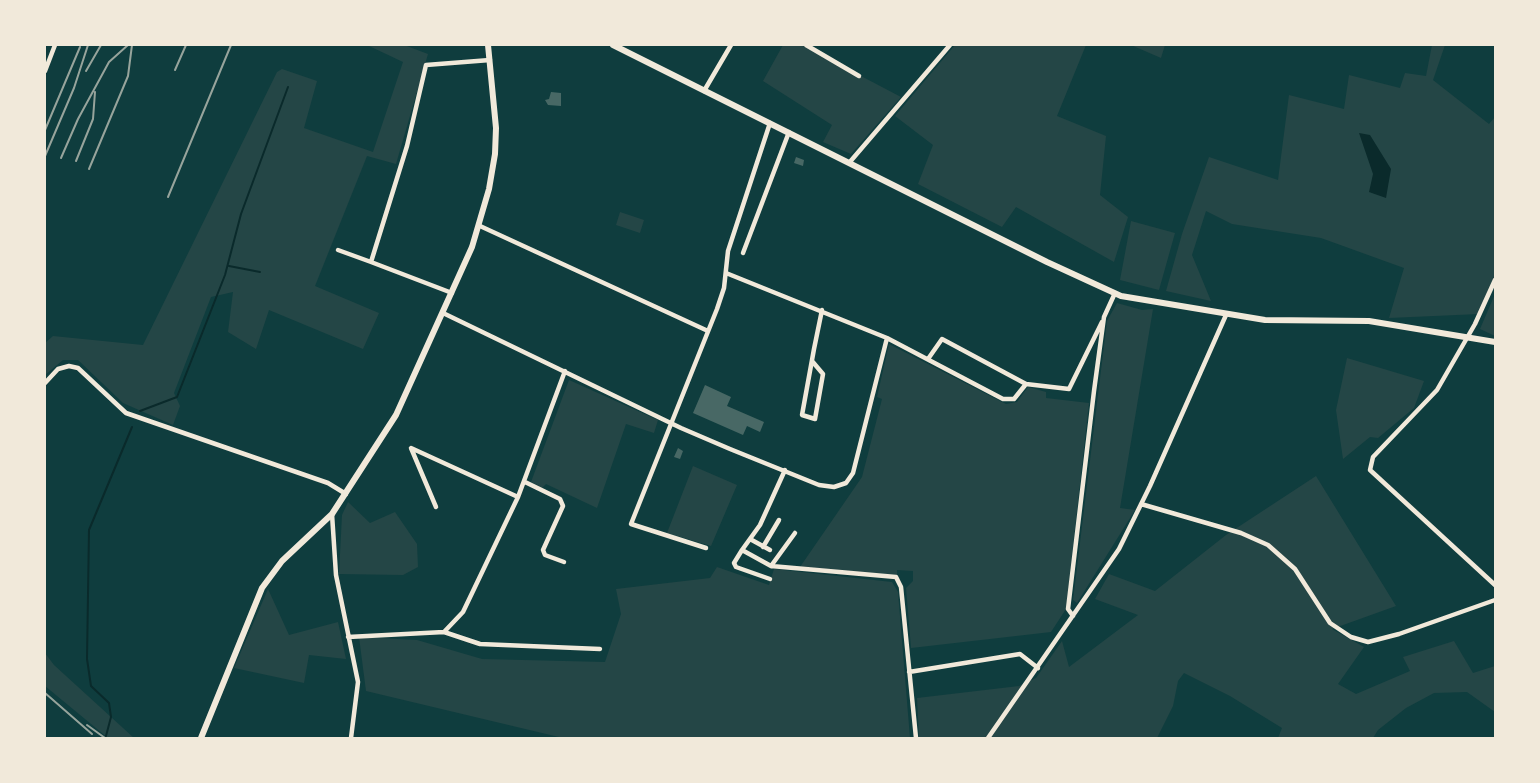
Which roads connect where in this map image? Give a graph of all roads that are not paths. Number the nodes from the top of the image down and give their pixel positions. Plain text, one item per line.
1 (55, 45) edge
2 (488, 45) edge
3 (613, 45) edge
4 (731, 45) edge
5 (806, 45) edge
6 (950, 45) edge
7 (490, 60) junction
8 (45, 71) edge
9 (859, 76) dead end
10 (704, 91) junction
11 (770, 123) junction
12 (789, 132) junction
13 (849, 163) junction
14 (480, 226) junction
15 (338, 249) dead end
16 (743, 253) dead end
17 (371, 262) junction
18 (726, 273) junction
19 (1495, 280) edge
20 (452, 293) junction
21 (1115, 293) junction
22 (822, 310) junction
23 (443, 313) junction
24 (1226, 315) junction
25 (1104, 317) junction
26 (708, 331) junction
27 (1468, 336) junction
28 (887, 338) junction
29 (1491, 341) edge
30 (928, 359) junction
31 (812, 361) junction
32 (565, 371) junction
33 (45, 383) edge
34 (1026, 384) junction
35 (672, 422) junction
36 (785, 470) junction
37 (525, 482) junction
38 (346, 494) junction
39 (518, 497) junction
40 (1141, 504) junction
41 (436, 507) dead end
42 (332, 514) junction
43 (779, 520) dead end
44 (795, 533) dead end
45 (750, 539) junction
46 (763, 547) junction
47 (706, 548) dead end
48 (742, 550) junction
49 (770, 550) dead end
50 (564, 562) dead end
51 (771, 566) junction
52 (770, 579) dead end
53 (1495, 585) edge
54 (1495, 600) edge
55 (1073, 616) junction
56 (444, 632) junction
57 (348, 637) junction
58 (600, 649) dead end
59 (1039, 666) junction
60 (909, 672) junction
61 (201, 738) edge
62 (351, 738) edge
63 (916, 738) edge
64 (988, 738) edge

1 - 8 street
2 - 7 street
3 - 10 street
4 - 10 street
5 - 9 street
6 - 13 street
7 - 14 street
7 - 17 street
10 - 11 street
11 - 12 street
11 - 18 street
12 - 13 street
12 - 16 street
13 - 21 street
14 - 20 street
14 - 26 street
15 - 17 street
17 - 20 street
18 - 22 street
18 - 26 street
19 - 27 street
20 - 23 street
21 - 24 street
21 - 25 street
22 - 28 street
22 - 31 street
23 - 32 street
23 - 38 street
24 - 27 street
24 - 40 street
25 - 34 street
25 - 55 street
26 - 35 street
27 - 29 street
27 - 53 street
28 - 30 street
28 - 36 street
30 - 34 street
30 - 34 street
31 - 31 street
32 - 35 street
32 - 37 street
33 - 38 street
35 - 36 street
35 - 47 street
36 - 45 street
37 - 39 street
37 - 50 street
38 - 42 street
39 - 41 street
39 - 56 street
40 - 54 street
40 - 55 street
42 - 57 street
42 - 61 street
43 - 46 street
44 - 51 street
45 - 46 street
45 - 48 street
46 - 49 street
48 - 51 street
48 - 52 street
51 - 60 street
55 - 59 street
56 - 57 street
56 - 58 street
57 - 62 street
59 - 60 street
59 - 64 street
60 - 63 street

